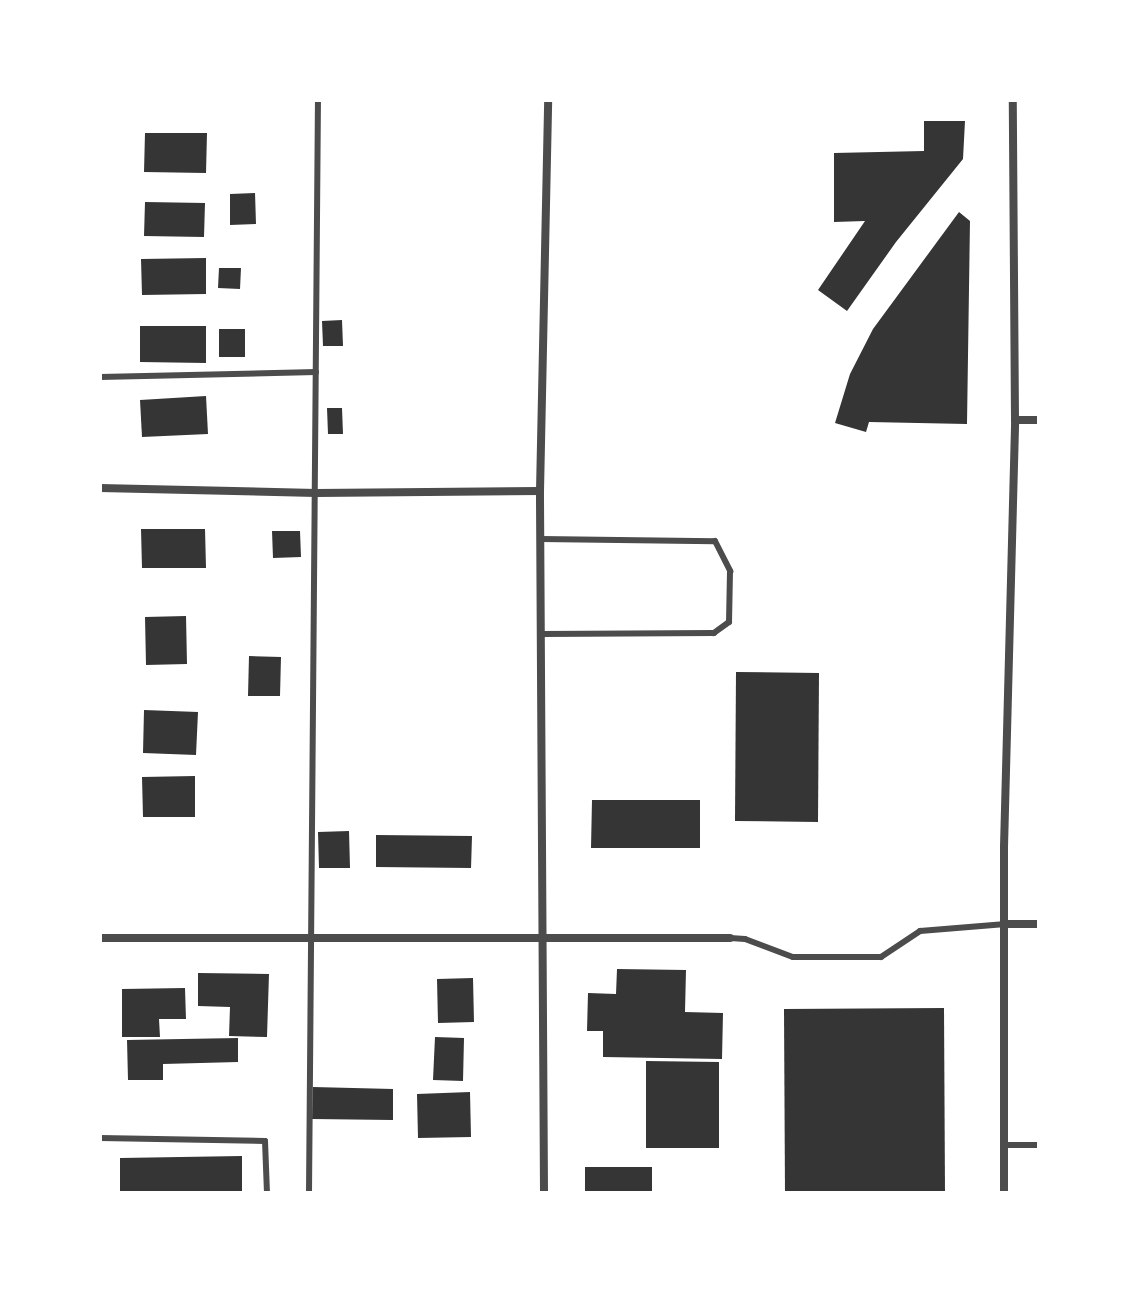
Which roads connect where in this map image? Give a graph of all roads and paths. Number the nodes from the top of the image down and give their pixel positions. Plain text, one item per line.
1 (318, 100) edge
2 (548, 100) edge
3 (1013, 100) edge
4 (316, 372) junction
5 (100, 377) edge
6 (1015, 420) junction
7 (1039, 420) edge
8 (100, 488) edge
9 (540, 491) junction
10 (316, 493) junction
11 (541, 539) junction
12 (542, 634) junction
13 (1006, 924) junction
14 (1039, 924) edge
15 (544, 936) junction
16 (311, 937) junction
17 (100, 938) edge
18 (730, 938) joint
19 (100, 1138) edge
20 (1005, 1145) junction
21 (1039, 1145) edge
22 (267, 1193) edge
23 (309, 1193) edge
24 (544, 1193) edge
25 (1004, 1193) edge

1 - 4 lane
2 - 9 street
3 - 6 street
4 - 5 lane
4 - 10 lane
6 - 7 street
6 - 13 street
8 - 10 street
9 - 10 street
9 - 11 street
10 - 16 lane
11 - 12 street
11 - 12 lane
12 - 15 street
13 - 14 street
13 - 18 lane
13 - 20 street
15 - 16 street
15 - 18 street
15 - 24 street
16 - 17 street
16 - 23 lane
19 - 22 lane
20 - 21 lane
20 - 25 street

